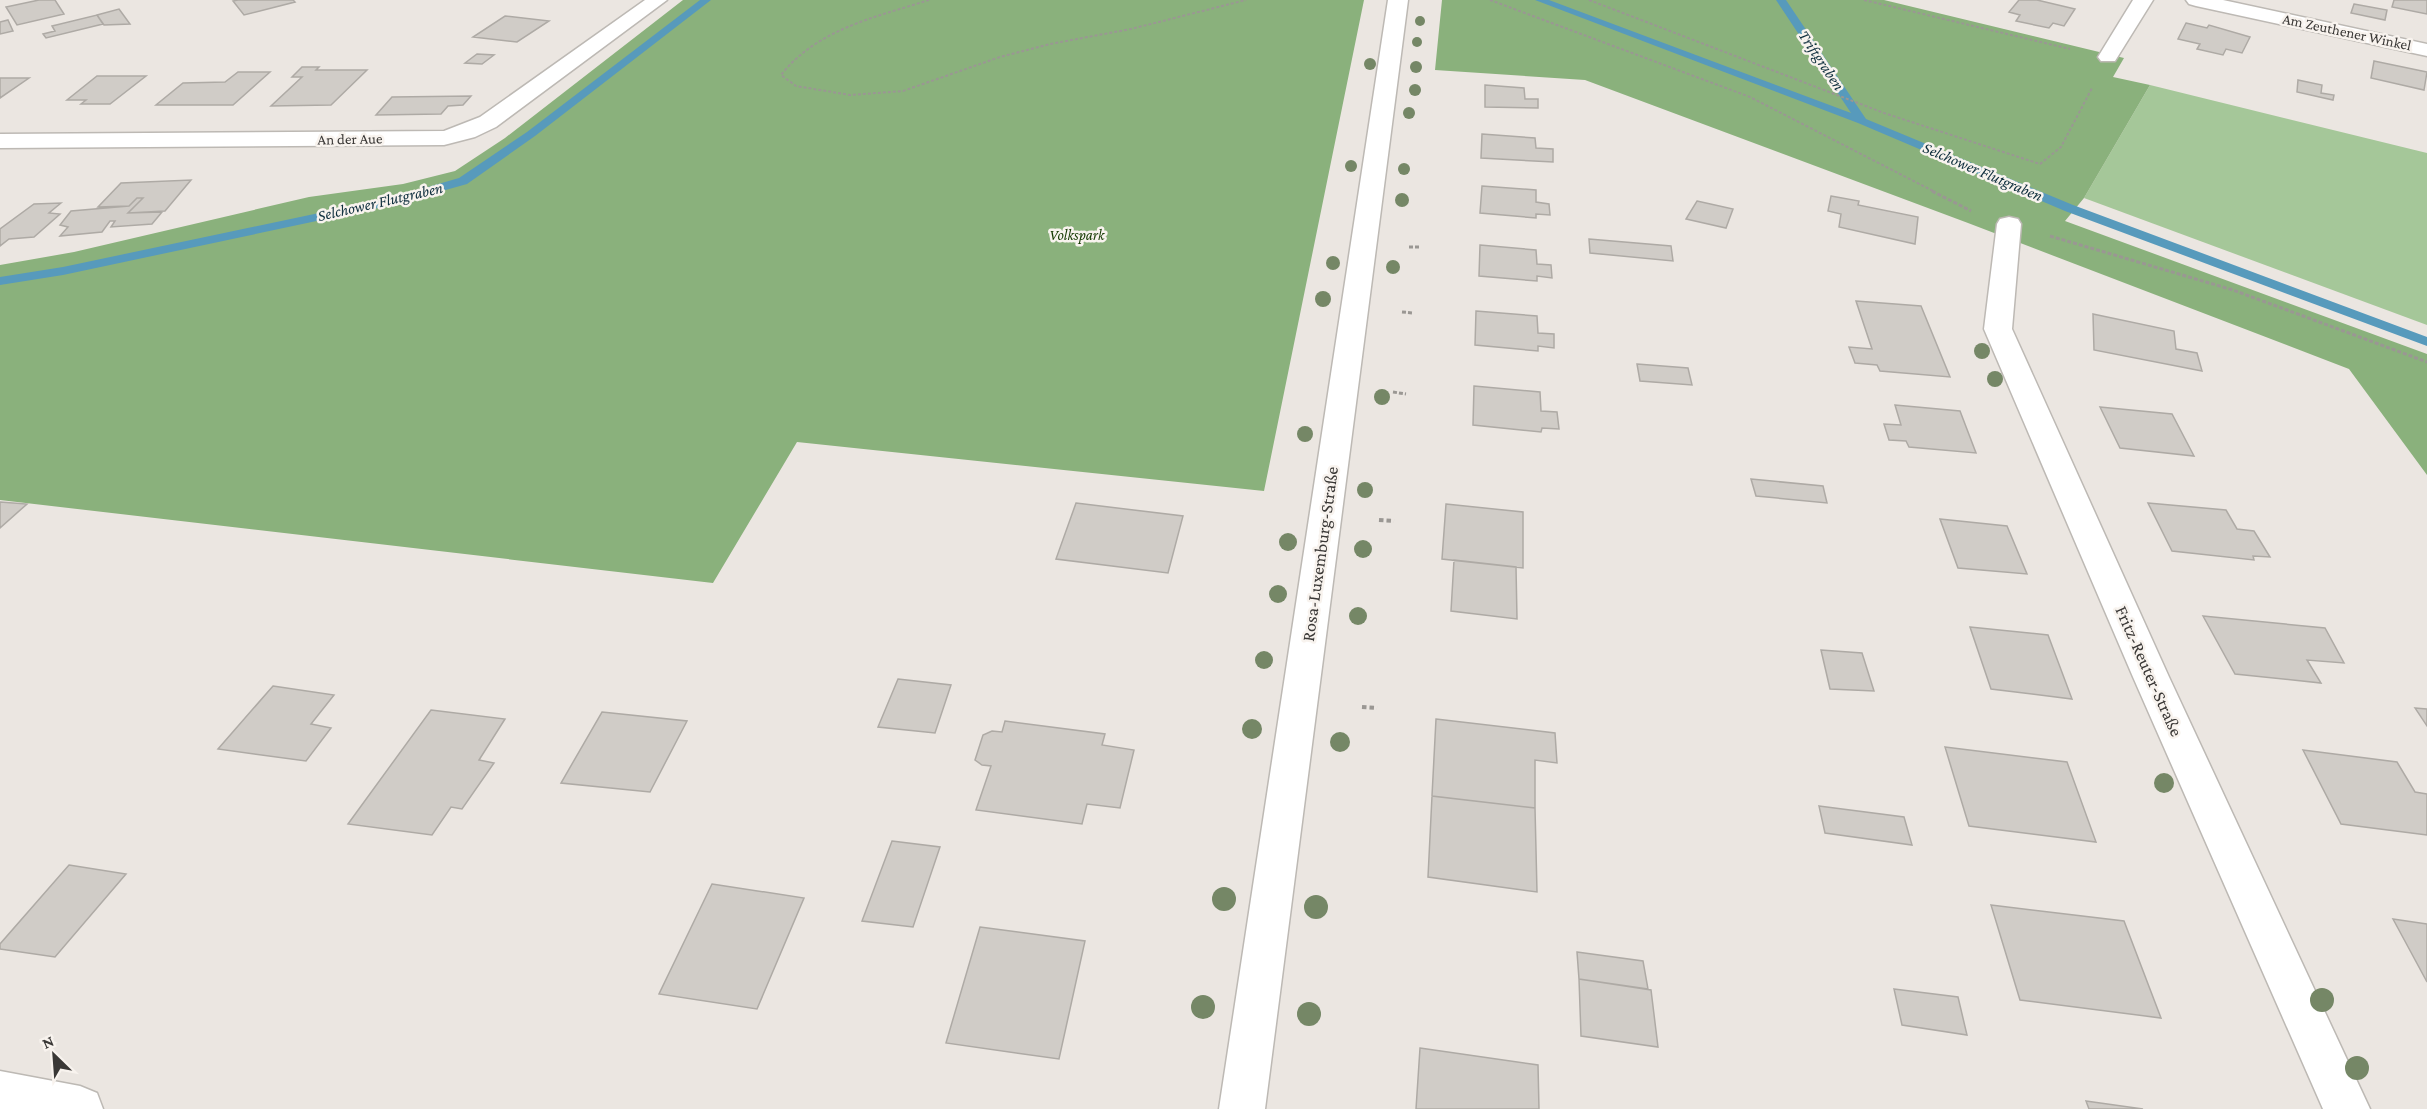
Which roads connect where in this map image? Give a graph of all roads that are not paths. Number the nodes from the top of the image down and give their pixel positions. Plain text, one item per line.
1 (657, 0) edge
2 (1398, 0) edge
3 (2143, 0) edge
4 (2196, 0) edge
5 (2427, 50) edge
6 (2108, 57) road end
7 (0, 141) edge
8 (2009, 227) road end
9 (0, 1094) edge
10 (80, 1109) edge
11 (1242, 1109) edge
12 (2347, 1109) edge

1 - 7 street, An der Aue
2 - 11 street, Rosa-Luxemburg-Straße
3 - 6 street
4 - 5 street, Am Zeuthener Winkel
8 - 12 street, Fritz-Reuter-Straße
9 - 10 street

